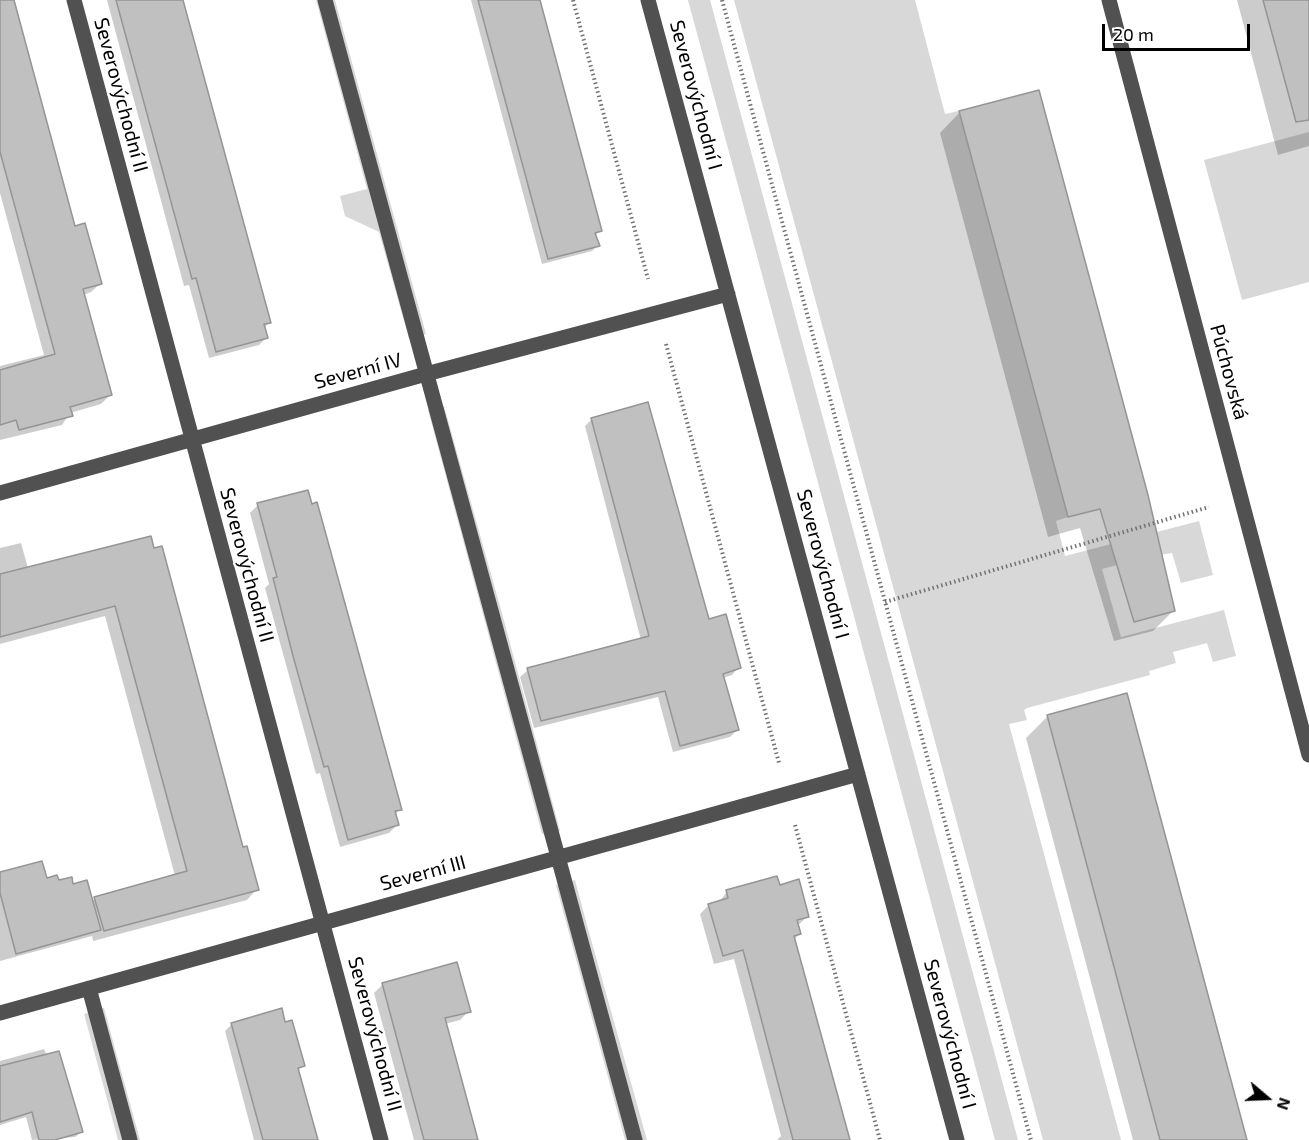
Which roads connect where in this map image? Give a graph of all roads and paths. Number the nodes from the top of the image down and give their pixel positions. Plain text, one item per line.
1 (74, 0) edge
2 (325, 0) edge
3 (573, 0) edge
4 (648, 0) edge
5 (722, 0) edge
6 (1109, 0) edge
7 (728, 294) junction
8 (658, 314) junction
9 (426, 374) junction
10 (191, 439) junction
11 (0, 493) edge
12 (1241, 498) junction
13 (885, 602) junction
14 (1309, 755) edge
15 (858, 774) junction
16 (787, 793) junction
17 (557, 858) junction
18 (324, 923) junction
19 (89, 988) junction
20 (0, 1013) edge
21 (130, 1140) edge
22 (381, 1140) edge
23 (635, 1140) edge
24 (880, 1140) edge
25 (957, 1140) edge
26 (1031, 1140) edge

1 - 10 street, Severovýchodní II
2 - 9 street
3 - 8 path
4 - 7 street, Severovýchodní I
5 - 13 path
6 - 12 street, Púchovská
7 - 8 street, Severní IV
7 - 15 street, Severovýchodní I
8 - 9 street, Severní IV
8 - 16 path
9 - 10 street, Severní IV
9 - 17 street
10 - 11 street, Severní IV
10 - 18 street, Severovýchodní II
12 - 13 path
12 - 14 street, Púchovská
13 - 26 path
15 - 16 street, Severní III
15 - 25 street, Severovýchodní I
16 - 17 street, Severní III
16 - 24 path
17 - 18 street, Severní III
17 - 23 street
18 - 19 street, Severní III
18 - 22 street, Severovýchodní II
19 - 20 street, Severní III
19 - 21 street

